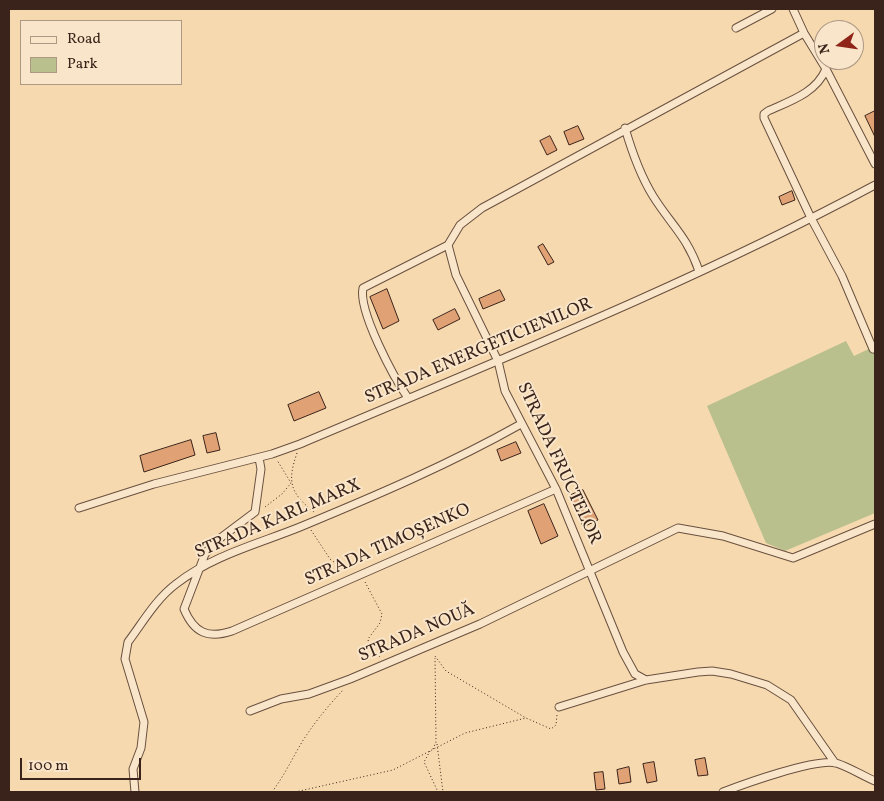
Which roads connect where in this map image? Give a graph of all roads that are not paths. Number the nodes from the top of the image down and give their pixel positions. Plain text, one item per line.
1 (772, 9) edge
2 (793, 9) edge
3 (736, 28) dead end
4 (804, 33) junction
5 (814, 49) edge
6 (826, 70) edge
7 (827, 70) edge
8 (625, 128) junction
9 (875, 164) edge
10 (875, 185) edge
11 (811, 218) junction
12 (448, 245) junction
13 (699, 271) junction
14 (873, 349) dead end
15 (498, 361) junction
16 (408, 398) junction
17 (520, 424) junction
18 (259, 458) junction
19 (556, 489) junction
20 (79, 508) dead end
21 (875, 524) edge
22 (199, 568) junction
23 (591, 572) junction
24 (646, 680) junction
25 (559, 707) road end
26 (250, 711) dead end
27 (835, 763) junction
28 (875, 781) edge
29 (135, 792) edge
30 (723, 792) edge

1 - 3 street
2 - 4 street
4 - 5 street
4 - 8 street
6 - 11 street
7 - 9 street
8 - 12 street
8 - 13 street
10 - 11 street, STRADA ENERGETICIENILOR
11 - 13 street, STRADA ENERGETICIENILOR
11 - 14 street
12 - 15 street, STRADA FRUCTELOR
12 - 16 street
13 - 15 street, STRADA ENERGETICIENILOR
15 - 16 street, STRADA ENERGETICIENILOR
15 - 17 street, STRADA FRUCTELOR
16 - 18 street, STRADA ENERGETICIENILOR
17 - 19 street, STRADA FRUCTELOR
17 - 22 street, STRADA KARL MARX
18 - 20 street, STRADA ENERGETICIENILOR
18 - 22 street
19 - 22 street, STRADA TIMOȘENKO
19 - 23 street, STRADA FRUCTELOR
21 - 23 street, STRADA FRUCTELOR
22 - 29 street, STRADA KARL MARX
23 - 24 street, STRADA FRUCTELOR
23 - 26 street, STRADA NOUĂ
24 - 25 street
24 - 27 street
27 - 28 street
27 - 30 street

